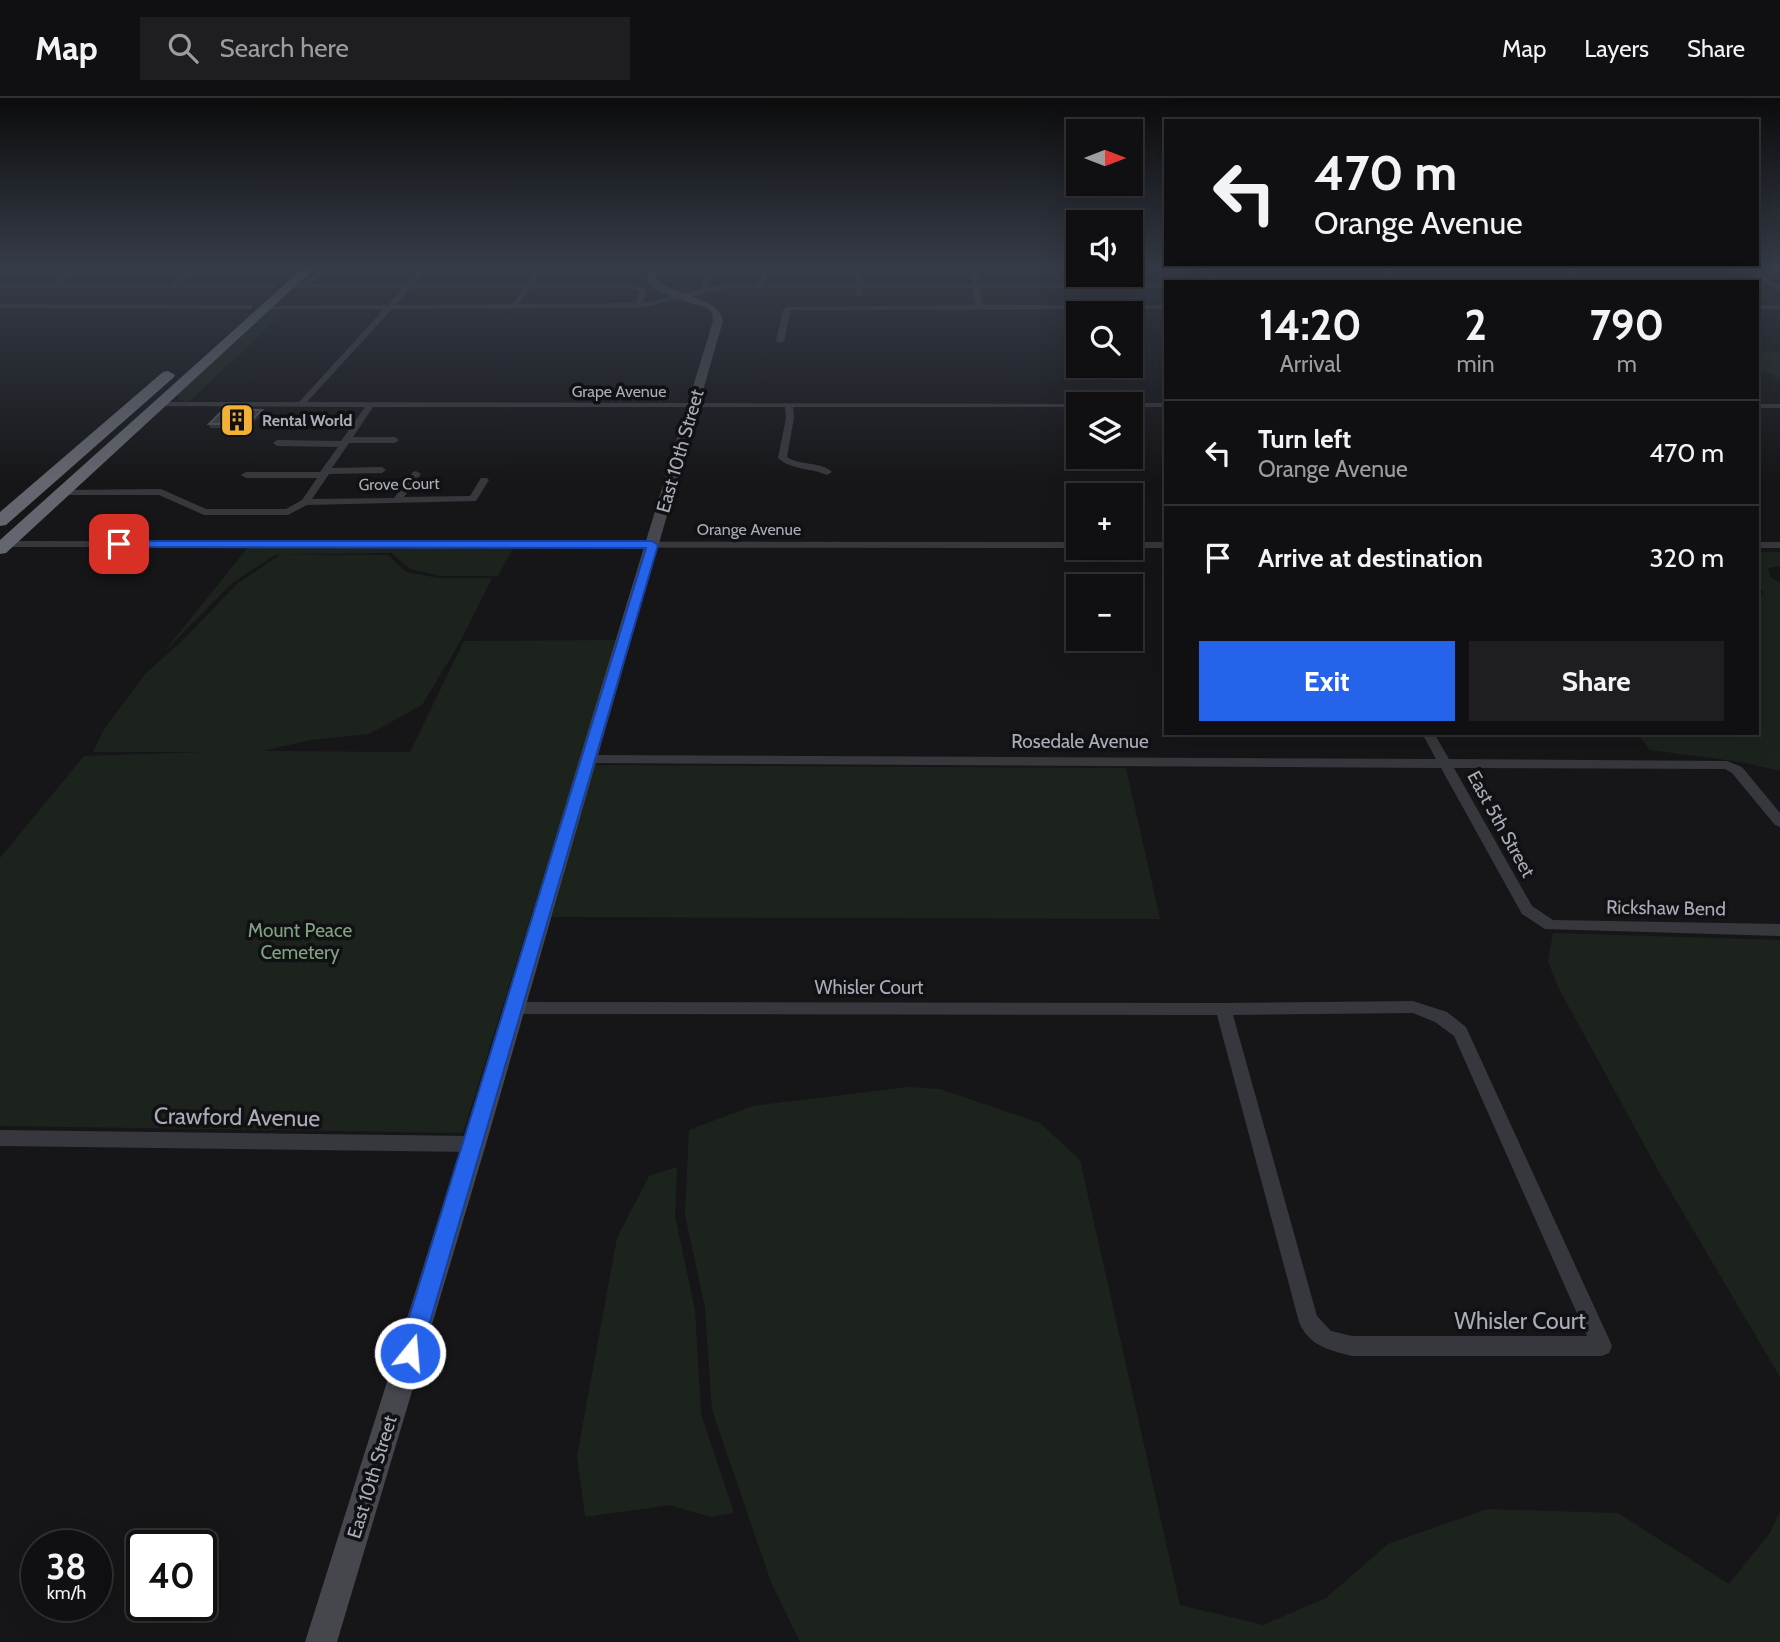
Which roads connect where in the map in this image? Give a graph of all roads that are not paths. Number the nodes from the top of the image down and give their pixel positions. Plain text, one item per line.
1 (210, 340) edge
2 (222, 340) edge
3 (230, 340) edge
4 (358, 340) edge
5 (712, 340) edge
6 (204, 345) junction
7 (222, 347) junction
8 (160, 404) junction
9 (693, 404) junction
10 (789, 404) junction
11 (300, 405) junction
12 (370, 405) junction
13 (1066, 405) edge
14 (1143, 405) edge
15 (1164, 405) edge
16 (1759, 406) edge
17 (1780, 406) edge
18 (395, 440) dead end
19 (344, 442) junction
20 (277, 443) dead end
21 (382, 470) dead end
22 (827, 472) dead end
23 (324, 473) junction
24 (416, 474) dead end
25 (246, 475) dead end
26 (484, 480) dead end
27 (62, 493) junction
28 (398, 499) junction
29 (304, 502) junction
30 (0, 521) edge
31 (652, 545) junction
32 (1066, 545) edge
33 (1143, 545) edge
34 (1164, 545) edge
35 (1759, 545) edge
36 (1780, 545) edge
37 (2, 546) edge
38 (1429, 735) edge
39 (589, 759) junction
40 (1444, 762) junction
41 (1780, 822) edge
42 (1550, 925) joint
43 (1780, 930) edge
44 (514, 1007) junction
45 (1223, 1009) junction
46 (0, 1139) edge
47 (474, 1144) junction
48 (321, 1642) edge

1 - 6 highway
2 - 7 highway
3 - 7 highway
4 - 11 street
5 - 9 street, East 10th Street
6 - 8 highway
6 - 30 highway
7 - 8 highway
8 - 11 street, Grape Avenue
8 - 27 highway
9 - 10 street, Grape Avenue
9 - 12 street, Grape Avenue
9 - 31 street, East 10th Street
10 - 13 street, Grape Avenue
10 - 22 street
11 - 12 street, Grape Avenue
12 - 19 street
14 - 15 street
16 - 17 street
18 - 19 street
19 - 20 street
19 - 23 street
21 - 23 street
23 - 25 street
23 - 29 street
24 - 28 street
26 - 28 street, Grove Court
27 - 29 street, Grove Court
27 - 37 highway
28 - 29 street, Grove Court
31 - 32 street, Orange Avenue
31 - 37 street, Orange Avenue
31 - 39 street, East 10th Street
33 - 34 street
35 - 36 street
38 - 40 street, East 5th Street
39 - 40 street, Rosedale Avenue
39 - 44 street, East 10th Street
40 - 41 street, Rosedale Avenue
40 - 42 street, East 5th Street
42 - 43 street, Rickshaw Bend
44 - 45 street, Whisler Court
44 - 47 street, East 10th Street
45 - 45 street, Whisler Court
46 - 47 street, Crawford Avenue
47 - 48 street, East 10th Street

